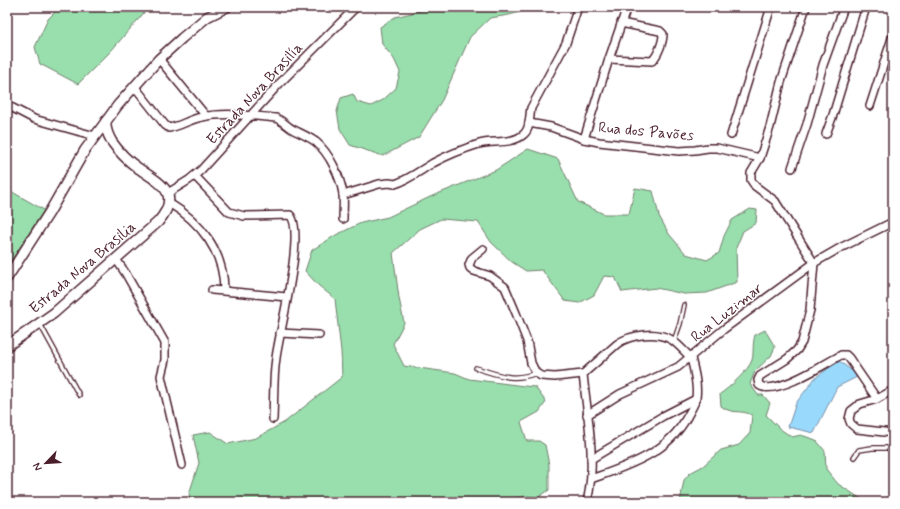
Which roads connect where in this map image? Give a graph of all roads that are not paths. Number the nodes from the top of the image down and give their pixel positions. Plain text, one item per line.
1 (227, 7) edge
2 (356, 7) edge
3 (578, 7) edge
4 (627, 7) edge
5 (771, 7) edge
6 (806, 7) edge
7 (844, 7) edge
8 (866, 7) edge
9 (621, 22) junction
10 (893, 35) edge
11 (159, 59) junction
12 (608, 59) junction
13 (134, 87) junction
14 (7, 105) edge
15 (870, 106) dead end
16 (206, 116) junction
17 (250, 116) junction
18 (106, 121) junction
19 (529, 123) junction
20 (826, 134) dead end
21 (730, 135) dead end
22 (95, 136) junction
23 (584, 139) junction
24 (761, 156) junction
25 (792, 168) dead end
26 (195, 176) junction
27 (168, 193) junction
28 (343, 195) junction
29 (169, 203) junction
30 (343, 219) dead end
31 (893, 222) edge
32 (483, 249) dead end
33 (116, 259) junction
34 (814, 263) junction
35 (7, 278) edge
36 (212, 290) dead end
37 (224, 290) junction
38 (286, 297) junction
39 (684, 305) dead end
40 (40, 324) junction
41 (280, 333) junction
42 (319, 335) dead end
43 (674, 341) junction
44 (7, 346) edge
45 (691, 358) junction
46 (476, 368) dead end
47 (536, 373) junction
48 (583, 374) junction
49 (893, 390) edge
50 (79, 395) dead end
51 (696, 399) junction
52 (877, 399) junction
53 (587, 415) junction
54 (273, 419) dead end
55 (893, 433) edge
56 (893, 448) edge
57 (854, 457) dead end
58 (591, 459) junction
59 (182, 465) dead end
60 (591, 479) junction
61 (587, 502) edge

1 - 11 street
2 - 17 street, Estrada Nova Brasilía
3 - 19 street
4 - 9 street
5 - 21 street
6 - 24 street
7 - 25 street
8 - 20 street
9 - 12 street
9 - 12 street
10 - 15 street
11 - 13 street
11 - 16 street
12 - 23 street
13 - 16 street
13 - 18 street
14 - 22 street
16 - 17 street
17 - 26 street, Estrada Nova Brasilía
17 - 28 street
18 - 22 street
18 - 27 street
19 - 23 street, Rua dos Pavões
19 - 28 street
22 - 35 street
23 - 24 street, Rua dos Pavões
24 - 34 street
26 - 27 street, Estrada Nova Brasilía
26 - 38 street
27 - 29 street
28 - 30 street
29 - 33 street, Estrada Nova Brasilia
29 - 37 street
31 - 34 street, Rua Luzimar
32 - 47 street
33 - 40 street, Estrada Nova Brasilia
33 - 59 street
34 - 45 street, Rua Luzimar
34 - 52 street
36 - 37 street
37 - 38 street
38 - 41 street
39 - 43 lane
40 - 44 street, Estrada Nova Brasilia
40 - 50 lane
41 - 42 street
41 - 54 street
43 - 45 street
43 - 48 street
45 - 51 street, Rua Luzimar
45 - 53 street
46 - 47 lane
47 - 48 street
48 - 53 street
49 - 52 street
51 - 58 street
51 - 60 street
52 - 55 street
53 - 58 street
56 - 57 lane
58 - 60 street
60 - 61 street

